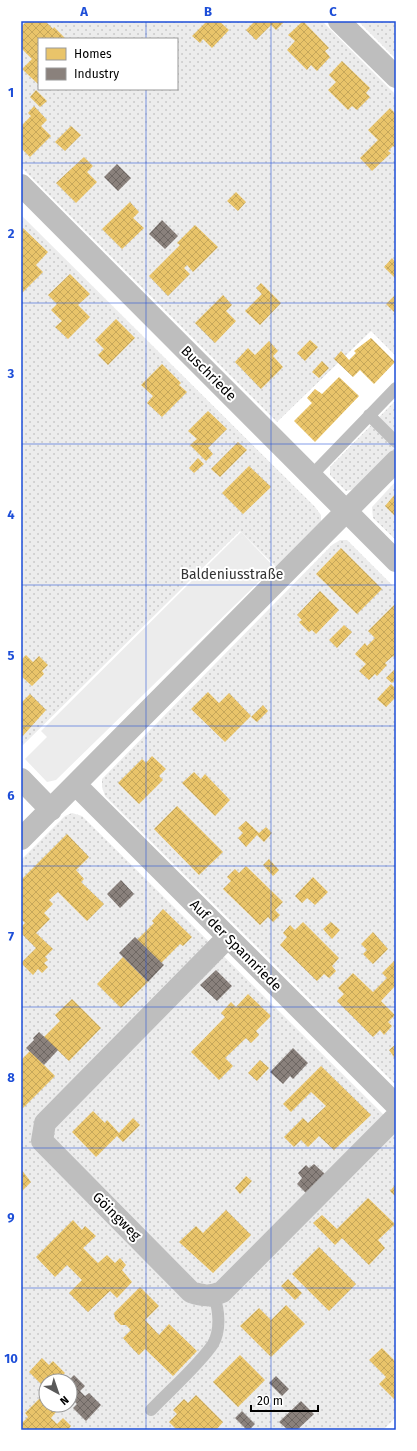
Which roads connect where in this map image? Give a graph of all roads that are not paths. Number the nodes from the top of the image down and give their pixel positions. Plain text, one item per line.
1 (339, 21) edge
2 (396, 77) edge
3 (21, 185) edge
4 (396, 388) edge
5 (370, 415) junction
6 (396, 442) edge
7 (396, 461) edge
8 (311, 476) junction
9 (346, 512) junction
10 (396, 562) edge
11 (21, 779) edge
12 (76, 785) junction
13 (51, 810) junction
14 (21, 839) edge
15 (228, 937) junction
16 (396, 1105) edge
17 (396, 1117) edge
18 (214, 1296) junction
19 (151, 1410) dead end

1 - 2 street
3 - 8 street, Buschriede
4 - 5 lane
5 - 6 lane
5 - 8 lane
7 - 9 street
8 - 9 street, Buschriede
9 - 10 street, Buschriede
9 - 12 street
11 - 13 street
12 - 13 street
12 - 15 street, Auf der Spannriede
13 - 14 street
15 - 16 street, Auf der Spannriede
15 - 18 street, Göingweg
17 - 18 street
18 - 19 lane

